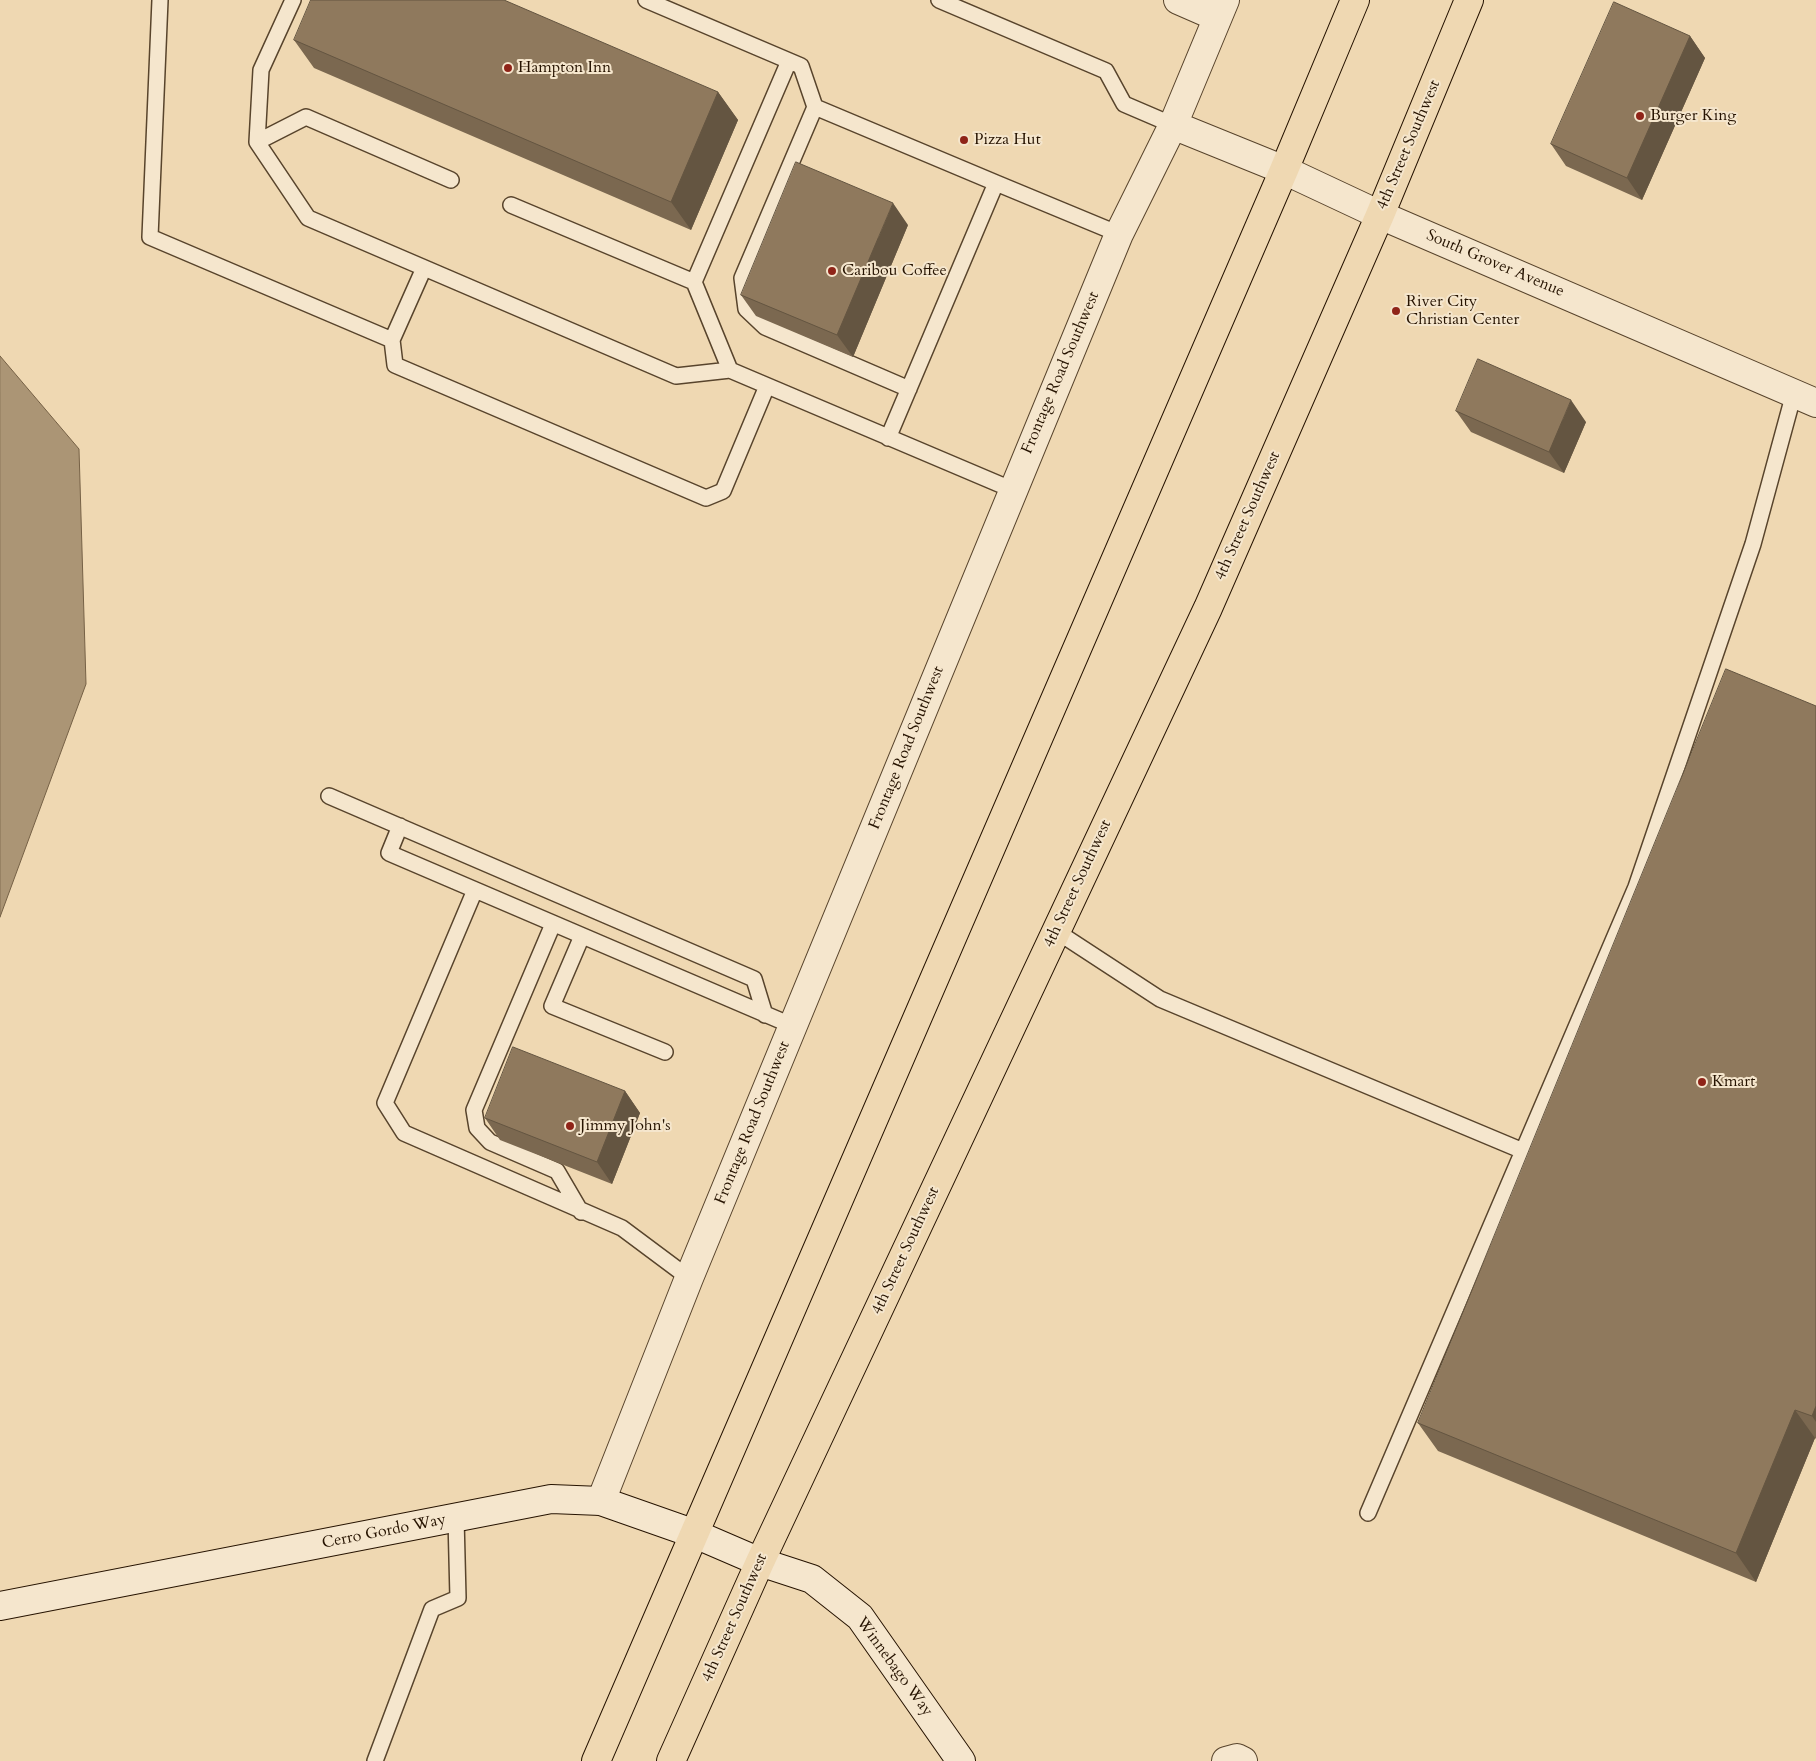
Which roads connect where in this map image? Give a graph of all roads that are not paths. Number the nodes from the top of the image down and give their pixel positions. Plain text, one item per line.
1 (160, 0) edge
2 (292, 0) edge
3 (646, 0) edge
4 (939, 0) edge
5 (1178, 0) edge
6 (1355, 0) edge
7 (1469, 0) edge
8 (1221, 8) edge
9 (789, 61) junction
10 (815, 107) junction
11 (1173, 125) junction
12 (257, 142) junction
13 (1284, 170) junction
14 (451, 180) dead end
15 (996, 183) junction
16 (511, 205) dead end
17 (1380, 215) junction
18 (1119, 234) junction
19 (424, 268) junction
20 (694, 282) junction
21 (392, 340) junction
22 (730, 370) junction
23 (767, 386) junction
24 (909, 389) junction
25 (1810, 400) edge
26 (888, 438) junction
27 (1013, 490) junction
28 (329, 796) dead end
29 (400, 826) junction
30 (475, 890) junction
31 (553, 924) junction
32 (1056, 931) junction
33 (582, 936) junction
34 (765, 1015) junction
35 (793, 1026) junction
36 (665, 1052) dead end
37 (1523, 1151) junction
38 (581, 1212) junction
39 (689, 1278) junction
40 (602, 1501) junction
41 (1368, 1513) dead end
42 (456, 1518) junction
43 (694, 1534) junction
44 (760, 1562) junction
45 (0, 1606) edge
46 (375, 1761) edge
47 (596, 1761) edge
48 (671, 1761) edge
49 (961, 1761) edge
50 (1226, 1761) edge
51 (1243, 1761) edge

1 - 21 lane
2 - 12 lane
3 - 9 lane
4 - 11 lane
5 - 8 street
6 - 13 main road
7 - 17 main road, 4th Street Southwest
8 - 11 street, Frontage Road Southwest
9 - 10 lane
9 - 20 lane
10 - 15 lane
10 - 24 lane
11 - 13 street, South Grover Avenue
11 - 18 street, Frontage Road Southwest
12 - 14 lane
12 - 19 lane
13 - 17 street, South Grover Avenue
13 - 43 main road
15 - 18 lane
15 - 24 lane
16 - 20 lane
17 - 25 street, South Grover Avenue
17 - 32 main road, 4th Street Southwest
18 - 27 street, Frontage Road Southwest
19 - 21 lane
19 - 22 lane
20 - 22 lane
21 - 23 lane
22 - 23 lane
23 - 26 lane
24 - 26 lane
25 - 37 lane
26 - 27 lane
27 - 35 street, Frontage Road Southwest
28 - 29 lane
29 - 30 lane
29 - 34 lane
30 - 31 lane
30 - 38 lane
31 - 33 lane
31 - 38 lane
32 - 37 lane
32 - 44 main road, 4th Street Southwest
33 - 34 lane
33 - 36 lane
34 - 35 lane
35 - 39 street, Frontage Road Southwest
37 - 41 lane
38 - 39 lane
39 - 40 street, Frontage Road Southwest
40 - 42 street, Cerro Gordo Way
40 - 43 street, Cerro Gordo Way
42 - 45 street, Cerro Gordo Way
42 - 46 lane
43 - 44 street, Cerro Gordo Way
43 - 47 main road
44 - 48 main road, 4th Street Southwest
44 - 49 street, Winnebago Way
50 - 51 street

